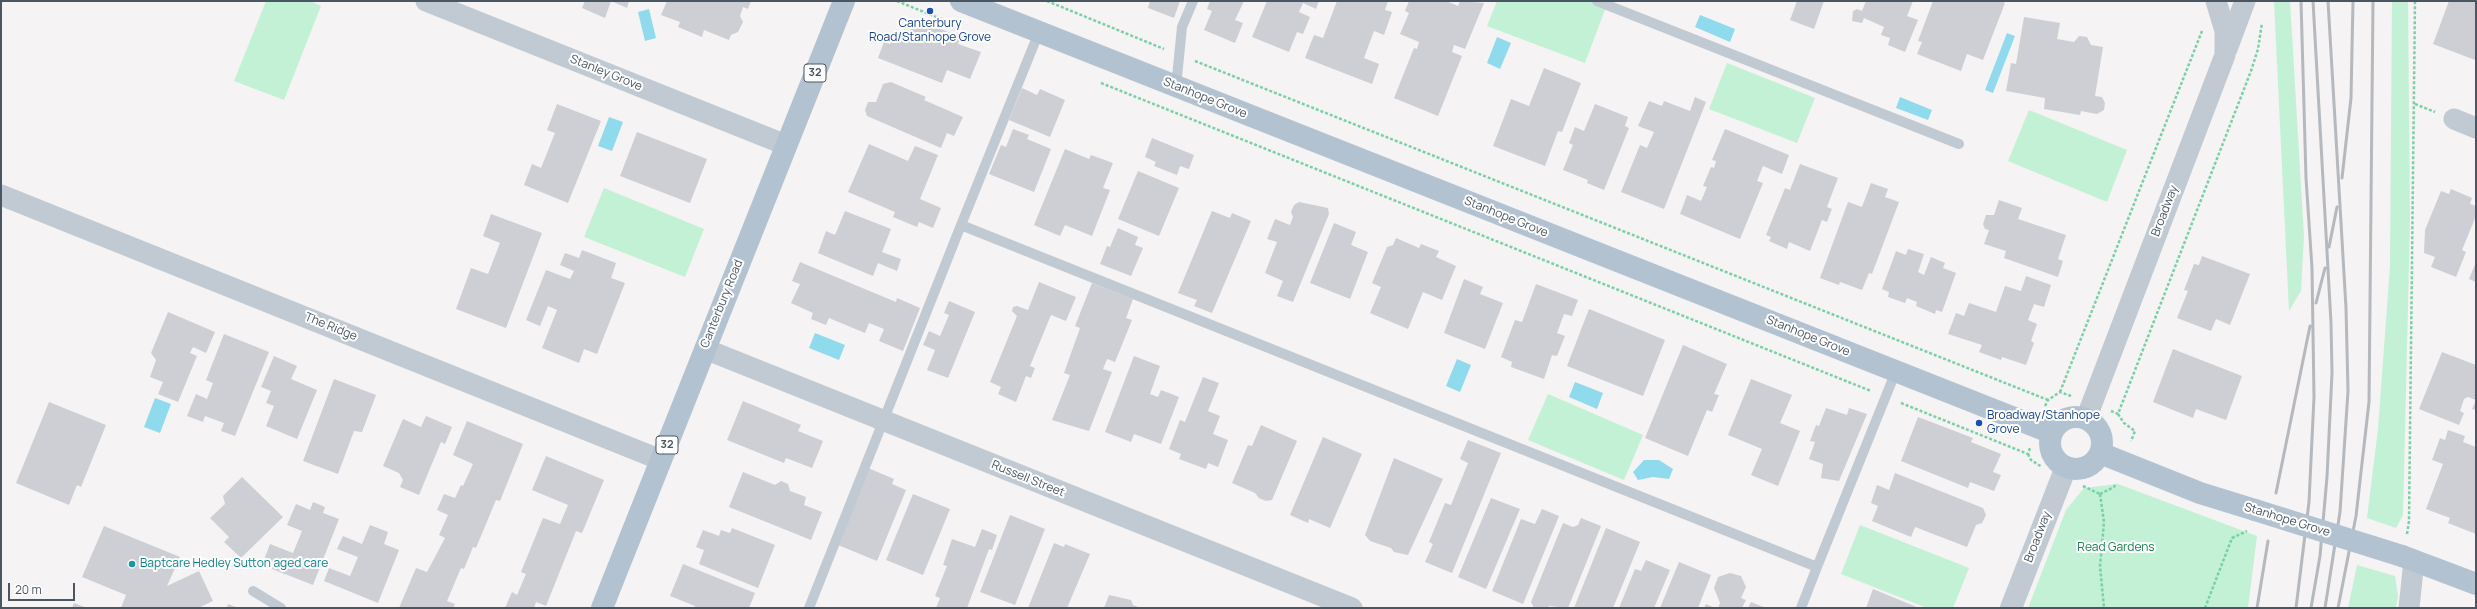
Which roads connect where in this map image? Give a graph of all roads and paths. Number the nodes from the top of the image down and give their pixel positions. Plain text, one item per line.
1 (426, 1) edge
2 (844, 1) edge
3 (897, 1) edge
4 (961, 1) edge
5 (1047, 1) edge
6 (1193, 1) edge
7 (1597, 1) edge
8 (2216, 1) edge
9 (2245, 1) edge
10 (2415, 1) edge
11 (956, 25) dead end
12 (2204, 28) dead end
13 (1039, 32) junction
14 (1179, 55) junction
15 (2225, 55) junction
16 (1096, 81) dead end
17 (1176, 87) junction
18 (2454, 119) dead end
19 (2476, 128) edge
20 (1958, 144) dead end
21 (786, 145) junction
22 (1, 195) edge
23 (961, 225) junction
24 (705, 349) junction
25 (1896, 371) junction
26 (2060, 392) dead end
27 (1886, 397) junction
28 (2086, 419) junction
29 (883, 420) junction
30 (2045, 430) junction
31 (2100, 453) junction
32 (661, 460) junction
33 (2066, 467) junction
34 (2100, 494) dead end
35 (2252, 520) junction
36 (2408, 558) junction
37 (1817, 567) junction
38 (2476, 584) edge
39 (253, 591) dead end
40 (282, 608) edge
41 (602, 608) edge
42 (810, 608) edge
43 (1352, 608) edge
44 (1801, 608) edge
45 (2011, 608) edge
46 (2104, 608) edge
47 (2205, 608) edge
48 (2409, 608) edge

1 - 21 street, Stanley Grove
2 - 21 main road, Canterbury Road / 32
3 - 11 path
4 - 13 main road, Stanhope Grove
5 - 14 path
6 - 14 lane
7 - 20 lane
8 - 15 street, Broadway
9 - 15 street
10 - 36 path
12 - 26 path
13 - 17 main road, Stanhope Grove
13 - 23 lane
14 - 17 lane
14 - 30 path
15 - 28 street, Broadway
16 - 27 path
17 - 25 main road, Stanhope Grove
18 - 19 street
21 - 24 main road, Canterbury Road / 32
22 - 32 street, The Ridge
23 - 29 lane
23 - 37 lane
24 - 29 street, Russell Street
24 - 32 main road, Canterbury Road / 32
25 - 27 lane
25 - 30 main road, Stanhope Grove
27 - 30 path
27 - 37 lane
28 - 30 main road
28 - 31 main road
29 - 42 lane
29 - 43 street, Russell Street
30 - 33 main road
31 - 33 main road
31 - 35 main road, Stanhope Grove
32 - 41 main road, Canterbury Road / 32
33 - 45 street, Broadway
34 - 46 path
35 - 36 main road, Stanhope Grove, bridge
35 - 47 path
36 - 38 main road, Stanhope Grove
36 - 48 street
37 - 44 lane
39 - 40 lane

